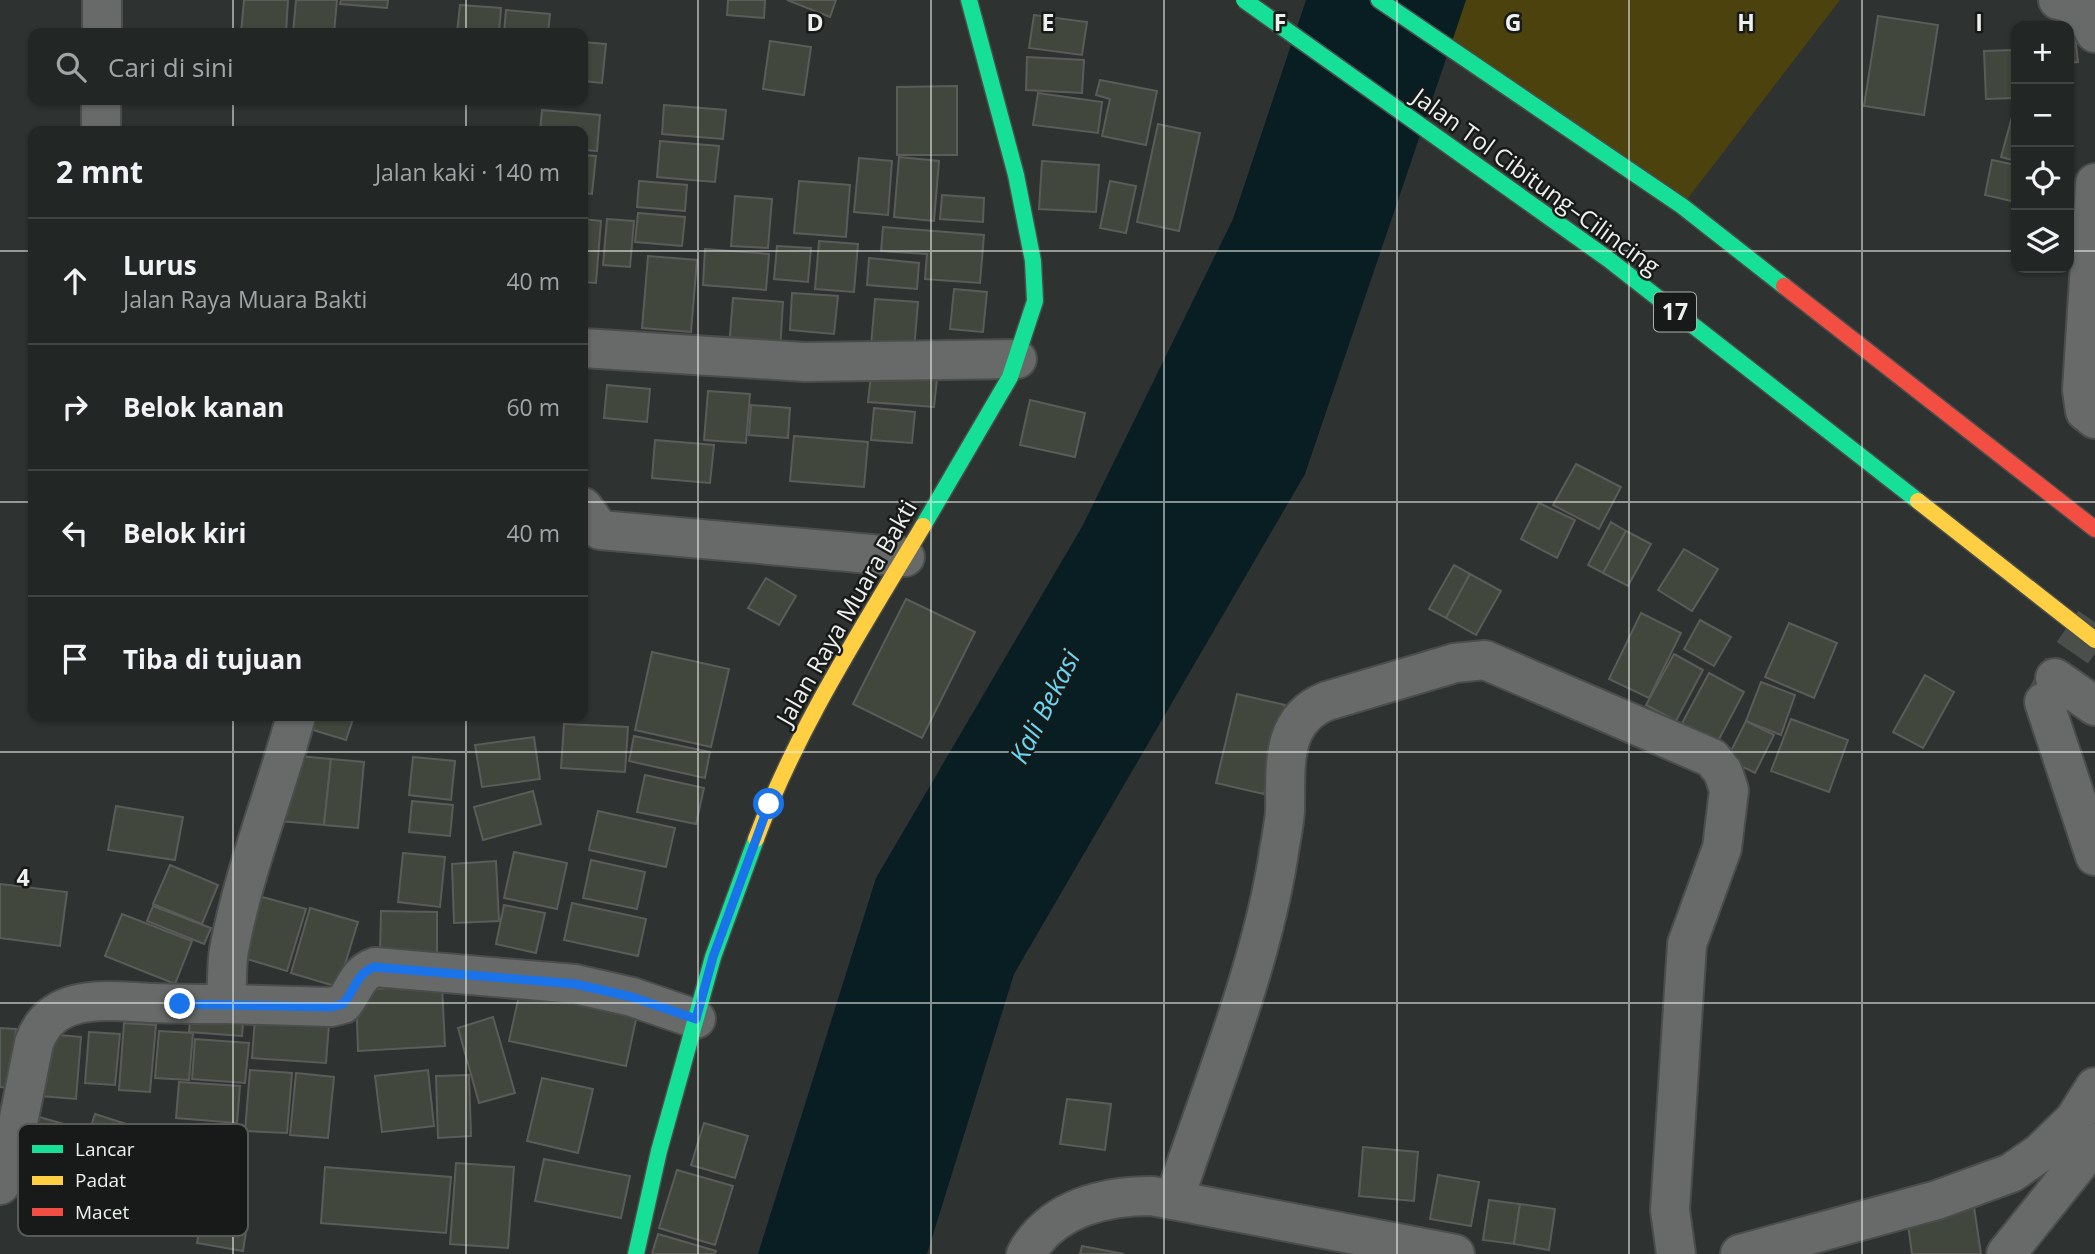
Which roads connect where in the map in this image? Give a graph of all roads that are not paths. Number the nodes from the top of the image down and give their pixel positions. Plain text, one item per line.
1 (102, 0) edge
2 (969, 0) edge
3 (1244, 0) edge
4 (1378, 0) edge
5 (2058, 0) edge
6 (102, 28) edge
7 (2095, 33) edge
8 (101, 105) edge
9 (101, 126) edge
10 (2095, 183) edge
11 (588, 348) edge
12 (1017, 359) junction
13 (2095, 419) edge
14 (588, 514) edge
15 (2095, 529) edge
16 (905, 557) junction
17 (2095, 640) edge
18 (2095, 706) edge
19 (295, 721) edge
20 (2095, 856) edge
21 (225, 1004) junction
22 (696, 1019) junction
23 (2095, 1087) edge
24 (2095, 1143) edge
25 (0, 1185) edge
26 (1174, 1200) junction
27 (636, 1254) edge
28 (1027, 1254) edge
29 (1455, 1254) edge
30 (1676, 1254) edge
31 (1740, 1254) edge
32 (2006, 1254) edge

1 - 6 street
2 - 12 main road, Jalan Raya Muara Bakti
3 - 17 main road, Jalan Tol Cibitung–Cilincing / 17, bridge
4 - 15 main road
5 - 7 street
8 - 9 street
10 - 13 street
11 - 12 street
12 - 16 main road, Jalan Raya Muara Bakti
14 - 16 street
16 - 22 main road, Jalan Raya Muara Bakti
18 - 20 street
19 - 21 street
21 - 22 street
21 - 25 street
22 - 27 main road, Jalan Raya Muara Bakti
23 - 31 street
24 - 32 street
26 - 28 street
26 - 29 street
26 - 30 street

